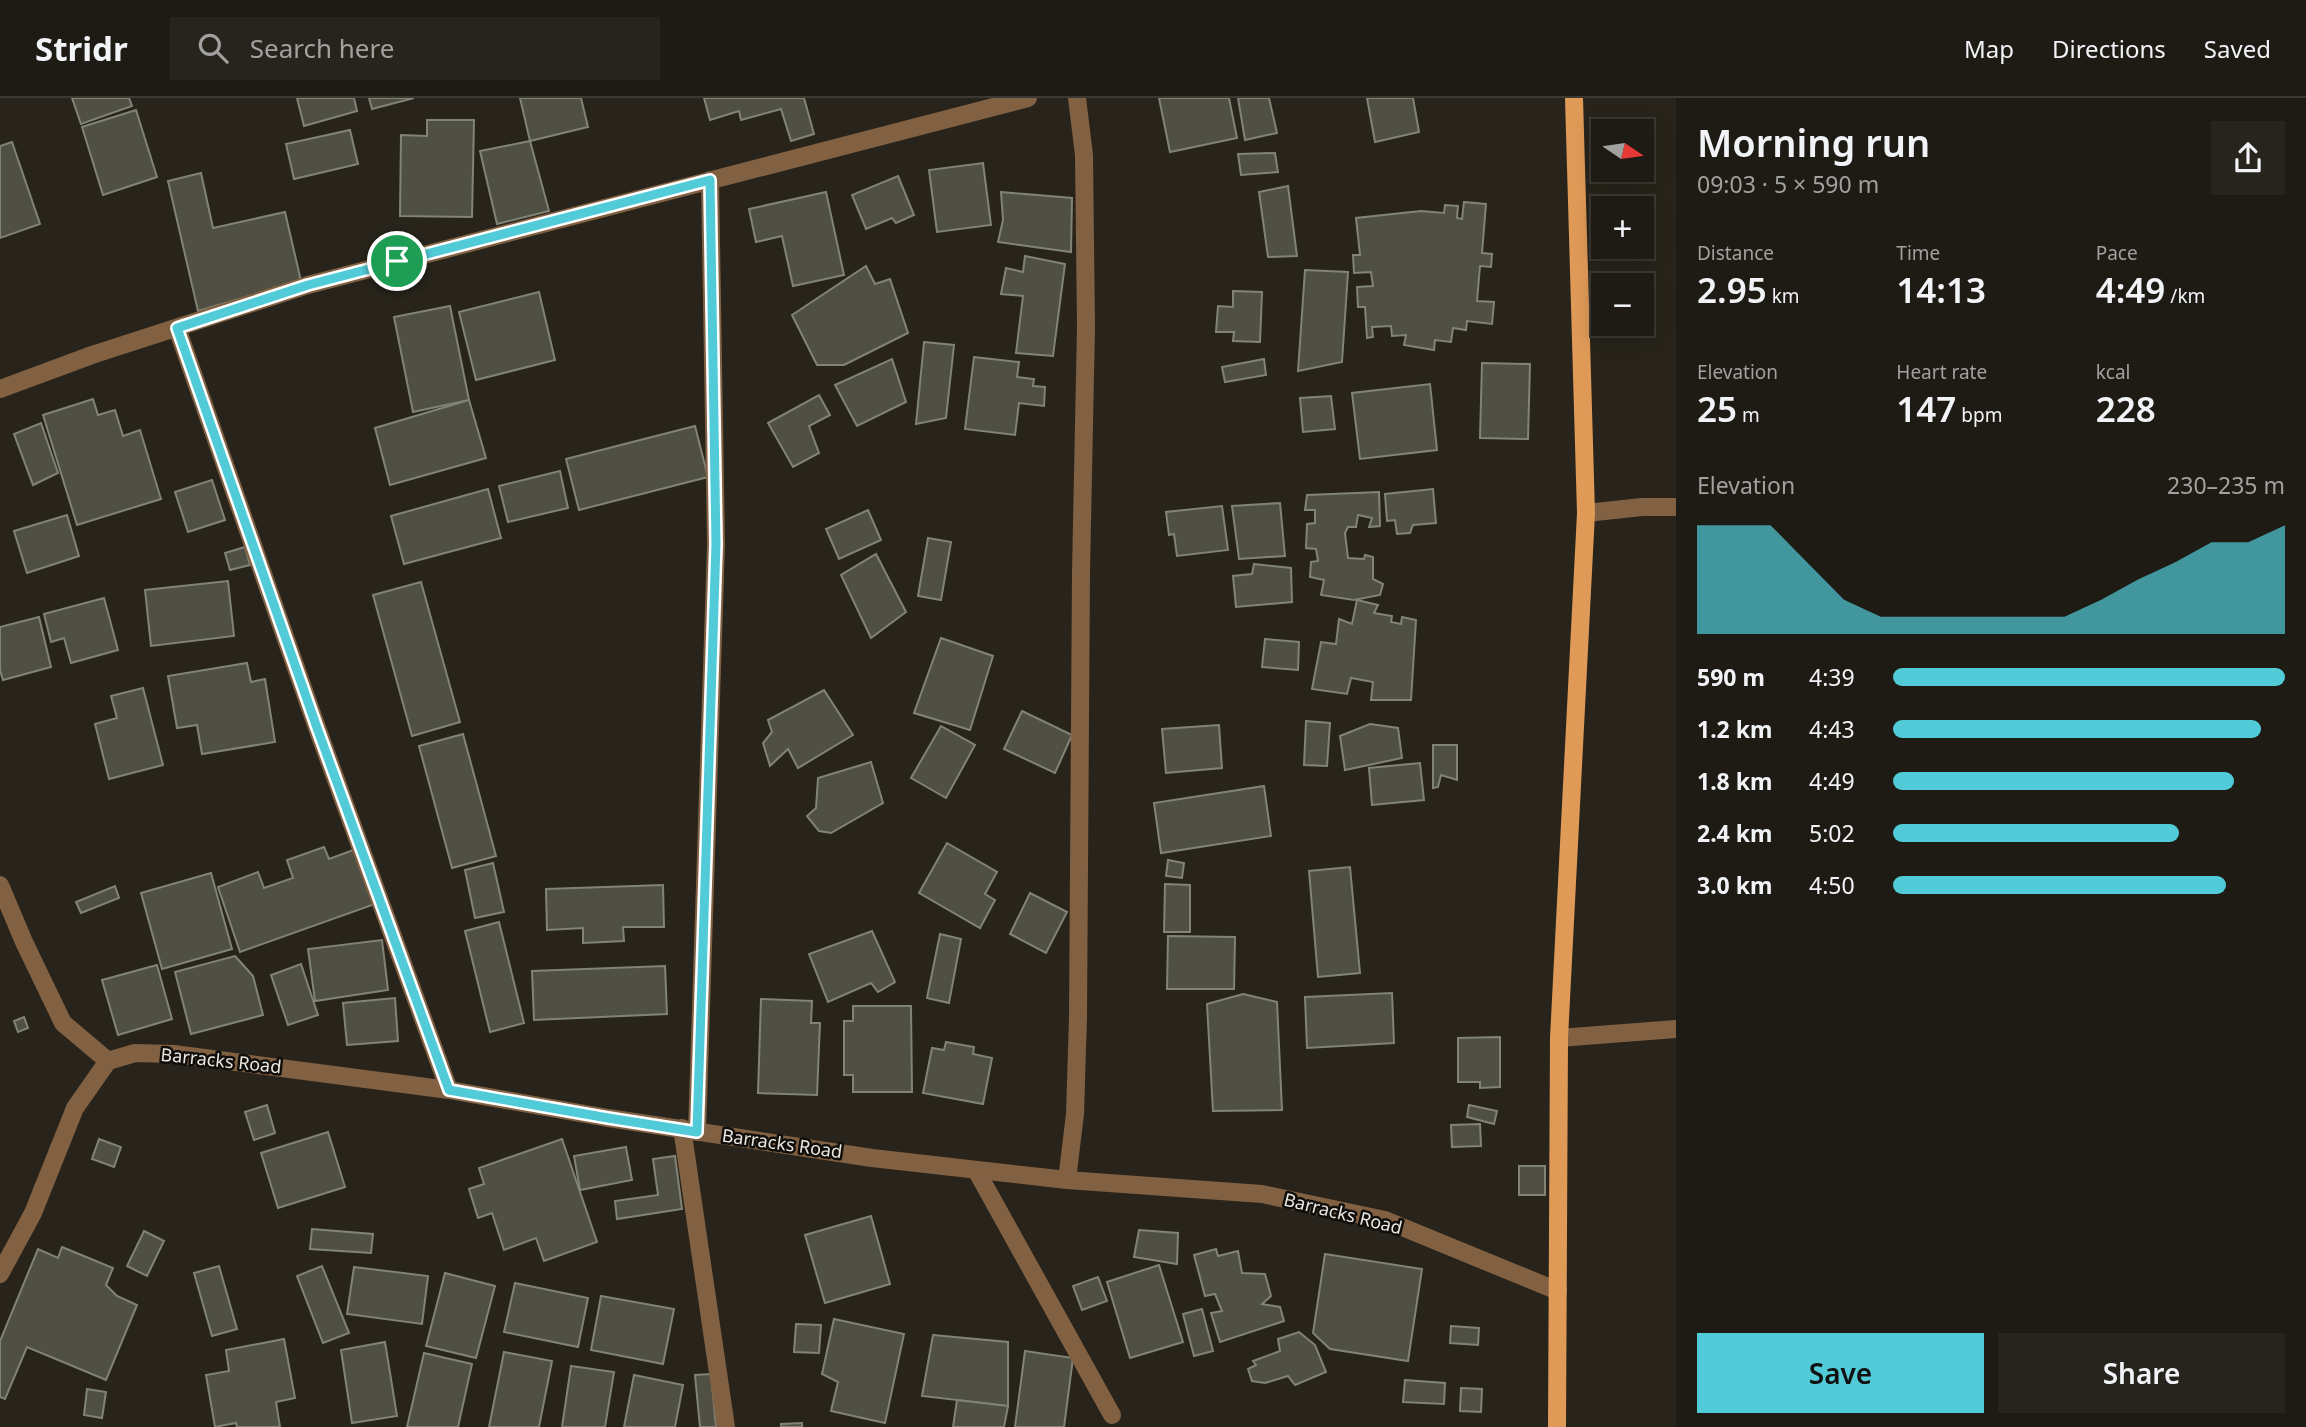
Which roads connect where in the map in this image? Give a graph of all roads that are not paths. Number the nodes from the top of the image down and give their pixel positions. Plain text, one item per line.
1 (1028, 98) edge
2 (1077, 98) edge
3 (1574, 98) edge
4 (710, 180) junction
5 (177, 328) junction
6 (0, 389) edge
7 (1676, 507) edge
8 (1586, 513) junction
9 (0, 885) edge
10 (1676, 1029) edge
11 (1559, 1038) junction
12 (108, 1061) junction
13 (449, 1090) junction
14 (690, 1130) junction
15 (976, 1170) junction
16 (1067, 1180) junction
17 (0, 1274) edge
18 (1558, 1291) junction
19 (1112, 1415) dead end
20 (726, 1427) edge
21 (1557, 1427) edge

1 - 4 street
2 - 16 street
3 - 8 main road
4 - 5 street
4 - 14 street
5 - 6 street
5 - 13 street
7 - 8 street
8 - 11 main road
9 - 12 street
10 - 11 street
11 - 18 main road
12 - 13 street, Barracks Road
12 - 17 street
13 - 14 street, Barracks Road
14 - 15 street, Barracks Road
14 - 20 street
15 - 16 street, Barracks Road
15 - 19 street
16 - 18 street, Barracks Road
18 - 21 main road

